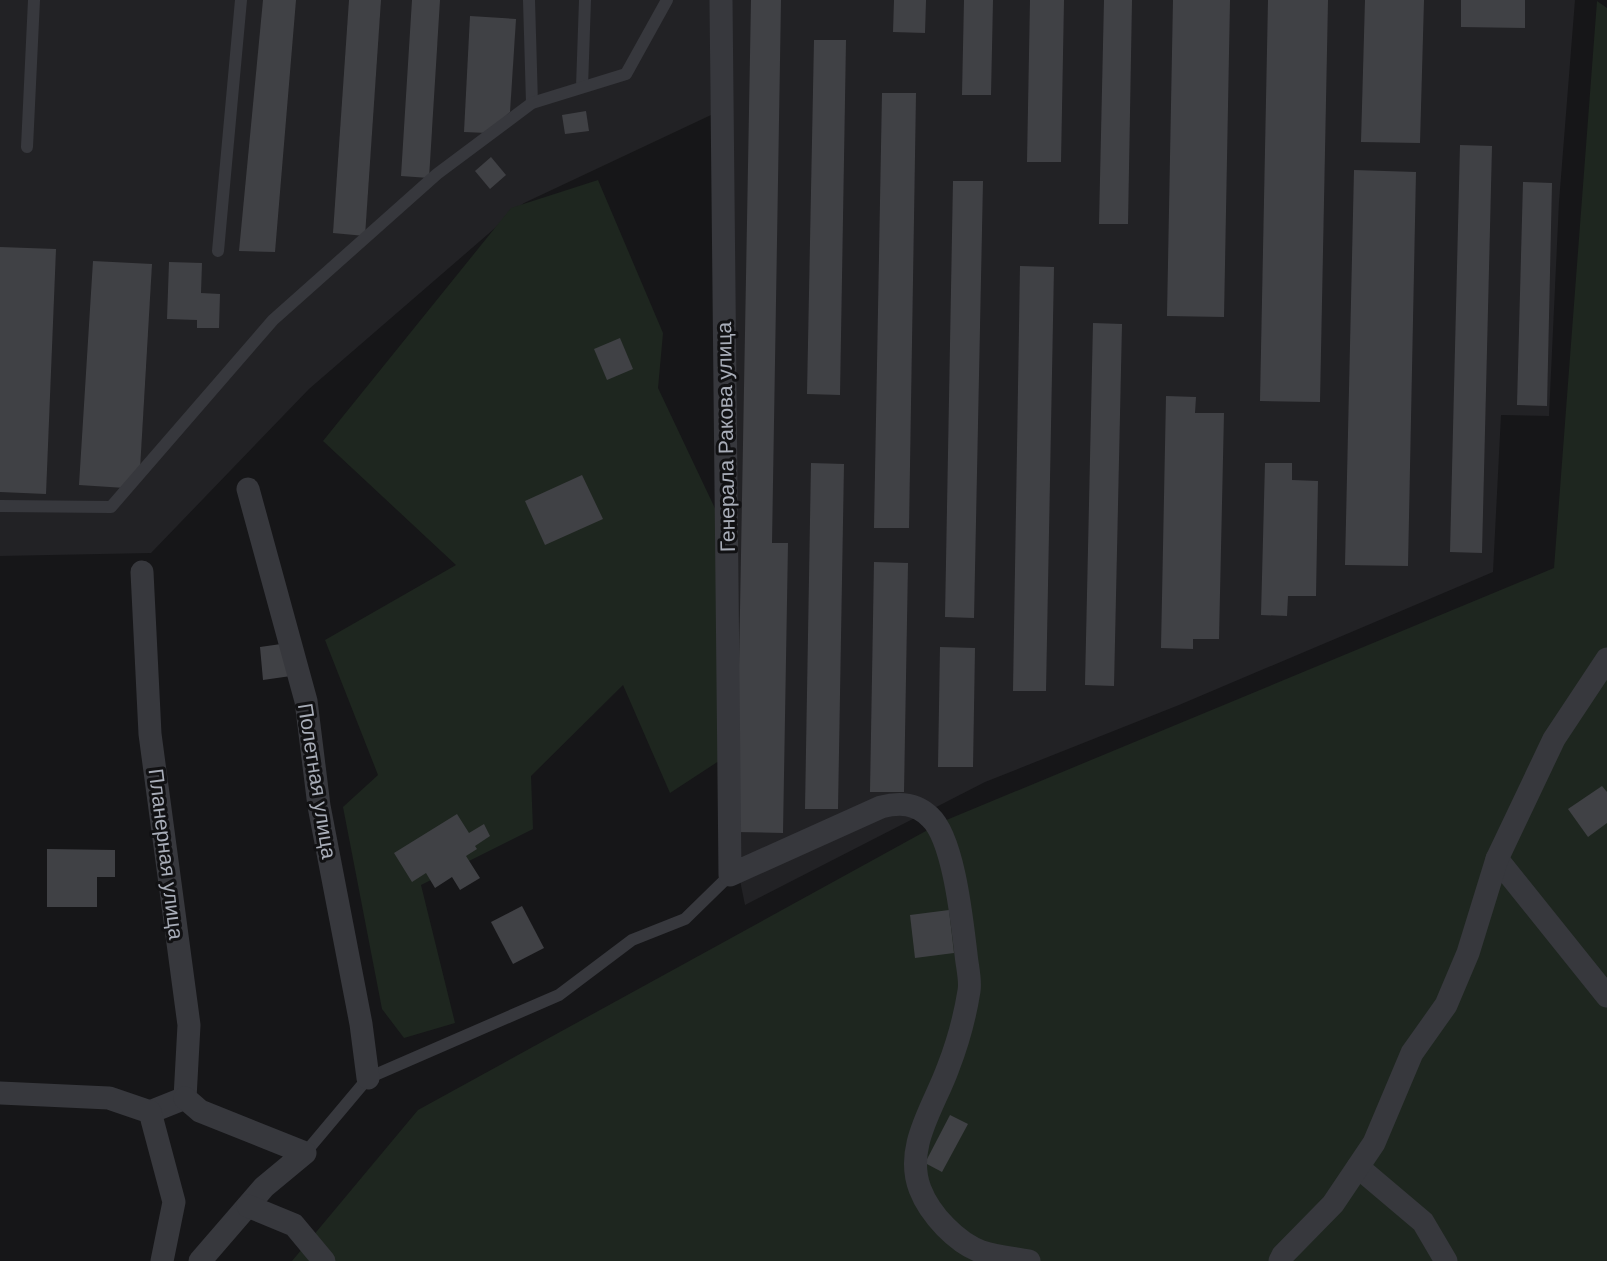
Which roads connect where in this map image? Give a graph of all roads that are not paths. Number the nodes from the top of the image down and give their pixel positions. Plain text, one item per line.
1 (34, 0) edge
2 (241, 0) edge
3 (529, 0) edge
4 (585, 0) edge
5 (667, 0) edge
6 (721, 0) edge
7 (582, 87) junction
8 (533, 103) junction
9 (27, 146) dead end
10 (218, 251) dead end
11 (248, 489) dead end
12 (0, 506) edge
13 (142, 572) dead end
14 (1604, 670) edge
15 (1497, 859) junction
16 (730, 875) junction
17 (1607, 996) edge
18 (368, 1078) junction
19 (0, 1094) edge
20 (185, 1098) junction
21 (150, 1112) junction
22 (305, 1153) junction
23 (1358, 1167) junction
24 (248, 1206) junction
25 (162, 1261) edge
26 (200, 1261) edge
27 (324, 1261) edge
28 (1030, 1261) edge
29 (1280, 1261) edge
30 (1446, 1261) edge

1 - 9 lane
2 - 10 lane
3 - 8 lane
4 - 7 lane
5 - 7 lane
6 - 16 street, Генерала Ракова улица
7 - 8 lane
8 - 12 lane
11 - 18 street, Полетная улица
13 - 20 street, Планерная улица
14 - 15 street
15 - 17 street
15 - 23 street
16 - 18 lane
16 - 28 street
18 - 22 lane
19 - 21 street
20 - 21 street
20 - 22 street
21 - 25 street
22 - 24 street
23 - 29 street
23 - 30 street
24 - 26 street
24 - 27 street

